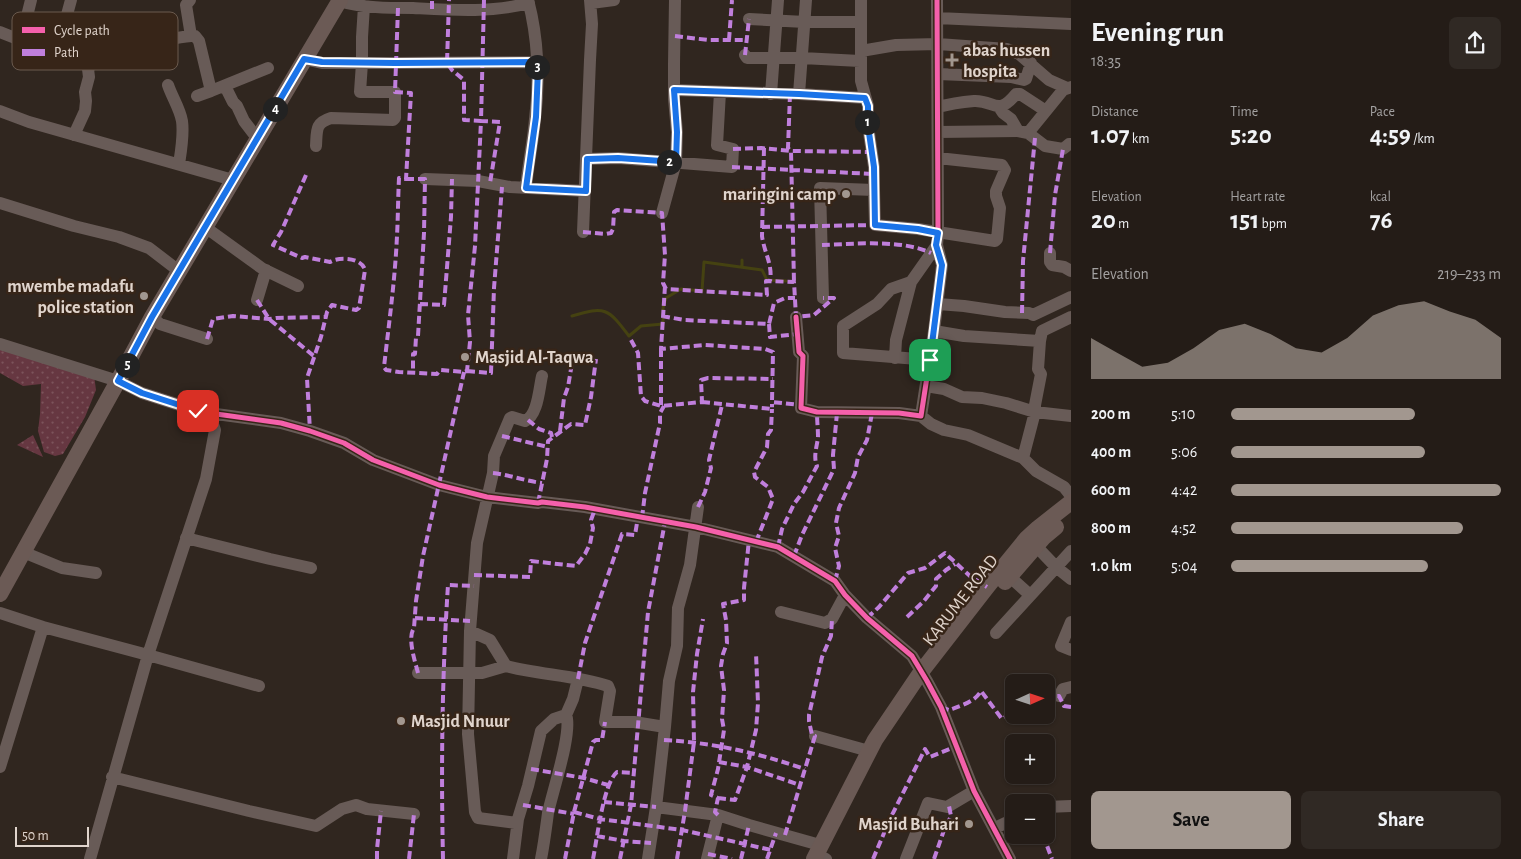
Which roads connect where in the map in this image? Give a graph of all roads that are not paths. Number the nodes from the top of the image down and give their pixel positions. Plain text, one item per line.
1 (190, 0) edge
2 (614, 0) edge
3 (675, 0) edge
4 (778, 0) edge
5 (806, 0) edge
6 (861, 0) edge
7 (937, 0) edge
8 (339, 1) edge
9 (529, 2) edge
10 (590, 2) edge
11 (383, 4) edge
12 (364, 6) junction
13 (937, 18) junction
14 (749, 19) dead end
15 (776, 20) junction
16 (805, 22) junction
17 (860, 22) junction
18 (1071, 24) edge
19 (0, 32) edge
20 (12, 36) edge
21 (191, 36) junction
22 (178, 38) edge
23 (938, 44) junction
24 (745, 55) dead end
25 (861, 56) junction
26 (773, 58) junction
27 (802, 58) junction
28 (304, 59) junction
29 (536, 62) junction
30 (362, 63) junction
31 (1031, 63) junction
32 (268, 68) dead end
33 (88, 70) edge
34 (938, 74) junction
35 (168, 85) dead end
36 (225, 86) junction
37 (1069, 88) edge
38 (674, 90) junction
39 (211, 91) junction
40 (720, 92) junction
41 (771, 94) junction
42 (799, 94) junction
43 (197, 96) dead end
44 (865, 98) junction
45 (938, 107) junction
46 (998, 107) junction
47 (0, 111) edge
48 (1046, 111) junction
49 (938, 132) junction
50 (1023, 132) junction
51 (74, 135) junction
52 (257, 138) junction
53 (1071, 144) edge
54 (316, 146) dead end
55 (938, 158) junction
56 (587, 159) junction
57 (676, 162) junction
58 (179, 164) junction
59 (425, 179) dead end
60 (233, 180) junction
61 (526, 188) junction
62 (874, 190) junction
63 (586, 191) junction
64 (0, 203) edge
65 (662, 213) dead end
66 (205, 228) junction
67 (583, 232) dead end
68 (937, 239) junction
69 (1050, 253) dead end
70 (266, 270) junction
71 (179, 271) junction
72 (1071, 271) edge
73 (911, 282) junction
74 (298, 286) dead end
75 (1071, 297) edge
76 (822, 298) dead end
77 (258, 300) dead end
78 (938, 304) junction
79 (152, 317) junction
80 (796, 317) dead end
81 (1071, 317) edge
82 (934, 331) junction
83 (207, 339) dead end
84 (1040, 341) junction
85 (0, 344) edge
86 (894, 358) junction
87 (930, 360) junction
88 (542, 376) dead end
89 (118, 381) junction
90 (926, 386) junction
91 (1035, 412) junction
92 (209, 413) junction
93 (921, 416) junction
94 (1071, 416) edge
95 (1023, 458) junction
96 (1071, 496) edge
97 (487, 497) junction
98 (1071, 502) edge
99 (698, 507) dead end
100 (1071, 515) edge
101 (696, 527) junction
102 (186, 538) junction
103 (1036, 546) junction
104 (1071, 551) edge
105 (23, 552) junction
106 (1056, 567) junction
107 (311, 568) dead end
108 (96, 573) dead end
109 (1010, 577) junction
110 (1071, 579) edge
111 (0, 594) edge
112 (845, 594) junction
113 (1030, 595) junction
114 (781, 612) dead end
115 (0, 613) edge
116 (1071, 622) edge
117 (43, 627) junction
118 (470, 631) junction
119 (996, 633) dead end
120 (1071, 650) edge
121 (148, 655) junction
122 (506, 666) junction
123 (418, 673) dead end
124 (470, 673) junction
125 (924, 676) junction
126 (578, 679) junction
127 (259, 686) dead end
128 (1071, 687) edge
129 (1058, 696) dead end
130 (566, 715) junction
131 (665, 727) junction
132 (815, 736) dead end
133 (869, 751) junction
134 (0, 767) edge
135 (112, 777) junction
136 (974, 791) junction
137 (1071, 806) edge
138 (656, 807) junction
139 (1055, 807) edge
140 (414, 814) dead end
141 (718, 816) junction
142 (517, 823) junction
143 (1005, 823) edge
144 (995, 828) junction
145 (821, 856) edge
146 (90, 859) edge
147 (513, 859) edge
148 (541, 859) edge
149 (648, 859) edge
150 (707, 859) edge
151 (906, 859) edge
152 (1006, 859) edge

1 - 21 street
2 - 10 street
3 - 38 street
4 - 15 street
5 - 16 street
6 - 17 street
7 - 13 street
8 - 12 street
8 - 28 main road
9 - 11 street
9 - 29 street
10 - 56 street
11 - 12 street
12 - 30 street
13 - 18 street
13 - 23 street
14 - 15 street
15 - 16 street
15 - 26 street
16 - 17 street
16 - 27 street
17 - 25 street
19 - 20 street
21 - 22 street
21 - 39 street
23 - 25 street
23 - 31 street
23 - 34 street
24 - 26 street
25 - 27 street
25 - 44 street
26 - 27 street
26 - 41 street
27 - 42 street
28 - 30 street
28 - 52 main road
29 - 30 street
29 - 61 street
30 - 54 street
31 - 34 street
31 - 37 street
32 - 36 street
33 - 51 street
34 - 45 street
35 - 58 street
36 - 39 street
36 - 52 street
37 - 48 street
38 - 40 street
38 - 57 street
39 - 43 street
40 - 41 street
40 - 57 street
41 - 42 street
42 - 44 street
44 - 62 street
45 - 46 street
45 - 49 street
46 - 48 street
46 - 50 street
47 - 51 street
48 - 50 street
49 - 50 street
49 - 55 street
50 - 53 street
51 - 58 street
52 - 60 main road
55 - 68 street
55 - 68 street
56 - 57 street
56 - 63 street
57 - 65 street
58 - 60 street
59 - 61 street
60 - 66 main road
61 - 63 street
62 - 68 street
62 - 76 street
63 - 67 street
64 - 71 street
66 - 70 street
66 - 71 main road
68 - 73 street
68 - 78 street
69 - 72 street
70 - 74 street
70 - 77 street
71 - 79 main road
73 - 86 street
73 - 86 street
75 - 78 street
78 - 82 street
79 - 83 street
79 - 89 main road
80 - 93 street
81 - 84 street
82 - 84 street
82 - 87 street
84 - 91 street
85 - 89 street
86 - 87 street
87 - 90 street
88 - 97 street
89 - 92 street
89 - 105 main road
90 - 91 street
90 - 93 street
91 - 94 street
91 - 95 street
92 - 97 street
92 - 102 street
93 - 95 street
95 - 96 street
97 - 101 street
97 - 118 street
98 - 125 main road, KARUME ROAD
99 - 101 street
100 - 103 main road
101 - 112 street
101 - 131 street
102 - 107 street
102 - 121 street
103 - 106 street
103 - 109 main road
104 - 106 street
105 - 108 street
105 - 111 main road
106 - 110 street
106 - 113 street
109 - 113 street
109 - 125 main road
112 - 114 street
112 - 125 street
113 - 119 street
115 - 117 street
116 - 120 street
117 - 121 street
117 - 134 street
118 - 122 street
118 - 124 street
121 - 127 street
121 - 135 street
122 - 124 street
122 - 126 street
123 - 124 street
124 - 142 street
125 - 133 main road, KARUME ROAD
125 - 136 street
125 - 145 main road
126 - 130 street
126 - 131 street
128 - 129 street
130 - 142 street
130 - 148 street
131 - 138 street
132 - 133 street
133 - 145 main road, KARUME ROAD
135 - 140 street
135 - 146 street
136 - 144 street
136 - 151 street
137 - 139 street
138 - 141 street
138 - 149 street
141 - 145 street
141 - 150 street
142 - 147 street
143 - 144 street
144 - 152 street

